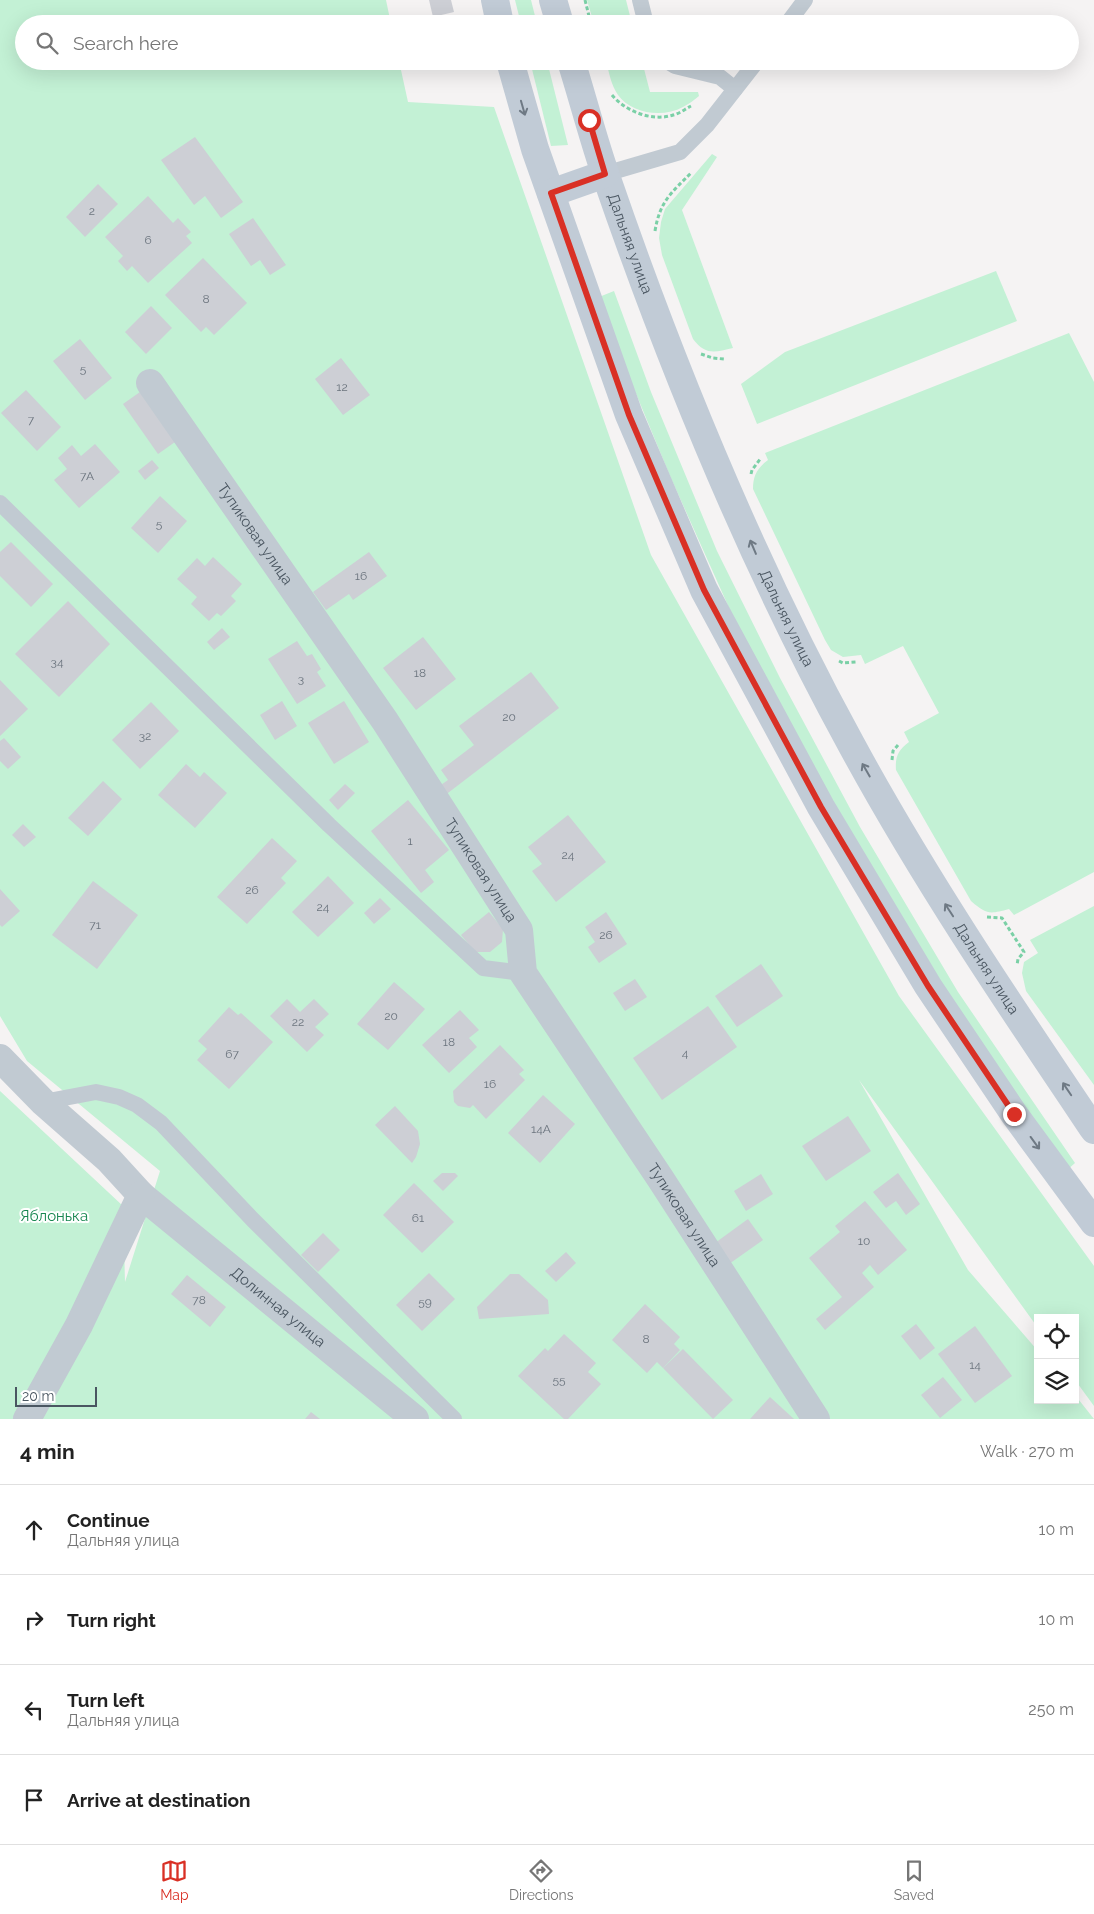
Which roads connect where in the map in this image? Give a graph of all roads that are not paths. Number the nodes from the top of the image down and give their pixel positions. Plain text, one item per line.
1 (495, 0) edge
2 (553, 0) edge
3 (640, 0) edge
4 (805, 0) edge
5 (498, 15) edge
6 (557, 15) edge
7 (644, 15) edge
8 (793, 15) edge
9 (513, 70) edge
10 (574, 70) edge
11 (690, 70) edge
12 (750, 70) edge
13 (735, 89) junction
14 (605, 174) junction
15 (551, 193) junction
16 (150, 383) dead end
17 (0, 503) edge
18 (523, 973) junction
19 (0, 1058) edge
20 (43, 1102) junction
21 (1094, 1130) edge
22 (141, 1195) junction
23 (1094, 1223) edge
24 (27, 1419) edge
25 (415, 1419) edge
26 (454, 1419) edge
27 (816, 1419) edge

1 - 5 main road
2 - 6 main road
3 - 7 lane
4 - 8 lane
9 -> 15 main road
10 - 14 main road, Дальняя улица
11 - 13 lane
12 - 13 lane
13 - 14 lane
14 - 15 main road
21 -> 14 main road, Дальняя улица
15 -> 23 main road
16 - 18 street, Тупиковая улица
17 - 18 lane
18 - 27 street, Тупиковая улица
19 - 20 street, Долинная улица
20 - 22 street, Долинная улица
20 - 26 lane
22 - 24 street
22 - 25 street, Долинная улица

